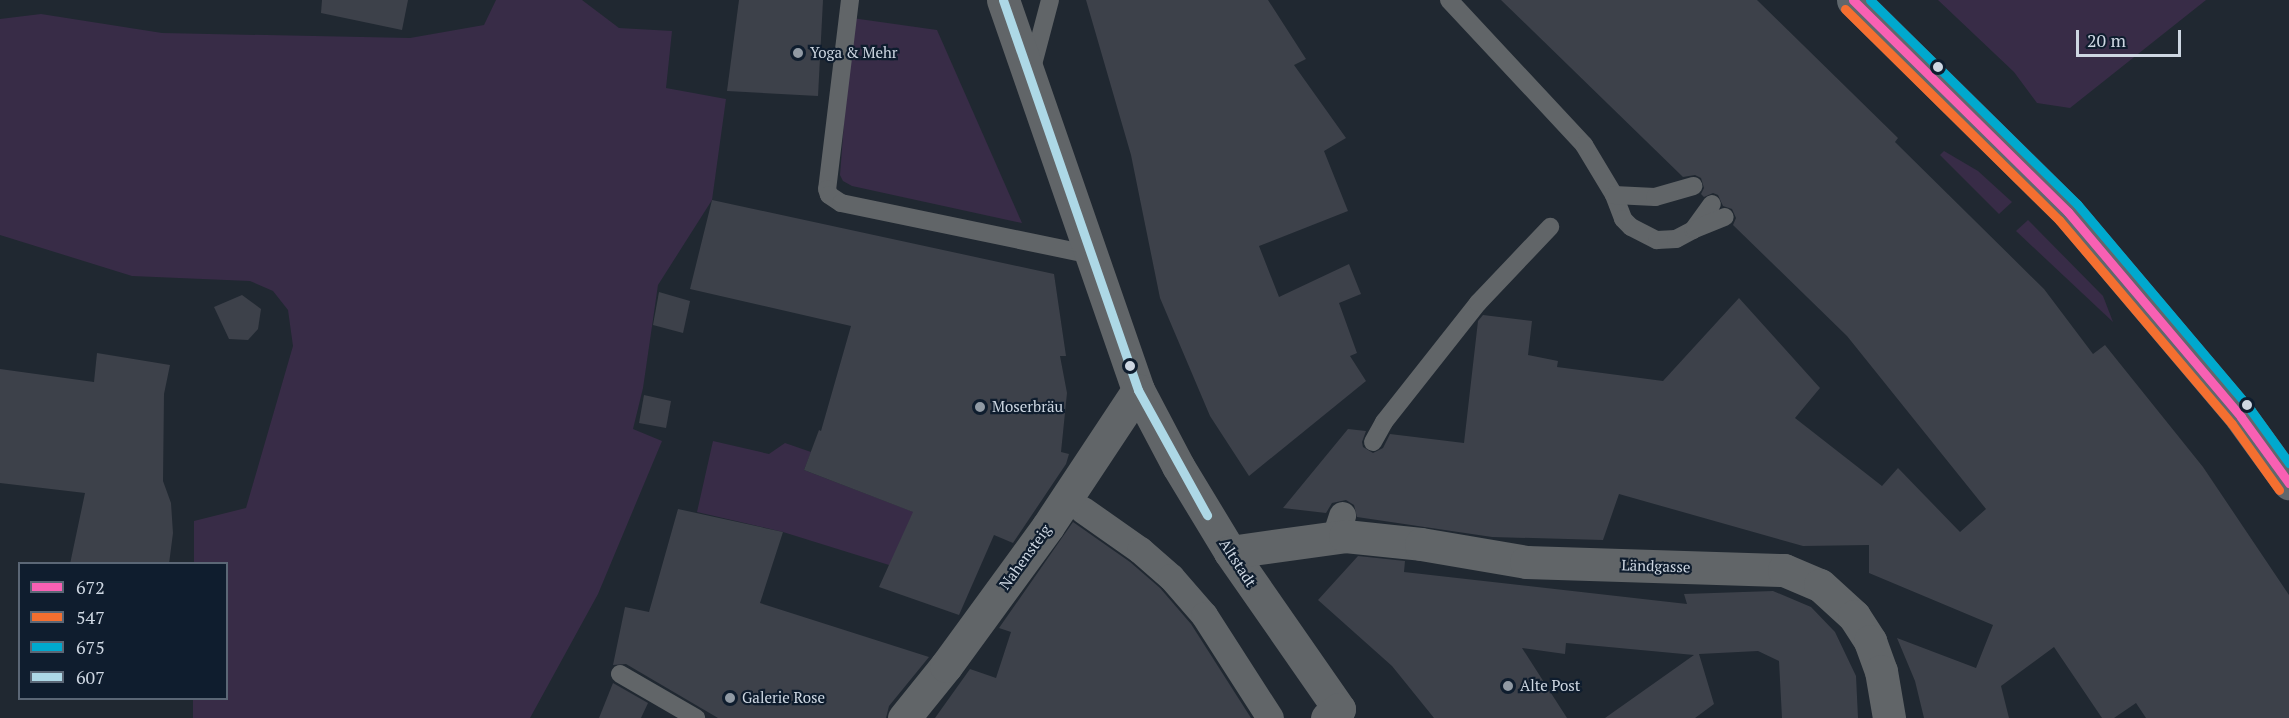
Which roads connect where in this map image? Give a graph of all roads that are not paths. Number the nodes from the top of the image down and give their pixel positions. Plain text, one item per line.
1 (850, 0) edge
2 (1003, 0) edge
3 (1050, 0) edge
4 (1449, 0) edge
5 (1853, 0) edge
6 (1033, 86) junction
7 (1687, 180) dead end
8 (1614, 195) junction
9 (1718, 210) dead end
10 (1550, 227) dead end
11 (1089, 254) junction
12 (1138, 390) junction
13 (1373, 442) dead end
14 (2289, 483) edge
15 (1083, 510) dead end
16 (1230, 552) junction
17 (620, 674) dead end
18 (1337, 715) edge
19 (696, 718) edge
20 (904, 718) edge
21 (1270, 718) edge
22 (1889, 718) edge

1 - 11 lane
2 - 6 street, Altstadt
3 - 6 lane
4 - 8 lane
5 - 14 main road
6 - 11 street, Altstadt
7 - 8 lane
8 - 9 lane
10 - 13 lane
11 - 12 street, Altstadt
12 - 16 street, Altstadt
12 - 20 street, Nahensteig
15 - 21 street
16 - 18 street, Altstadt
16 - 22 street, Ländgasse
17 - 19 lane

